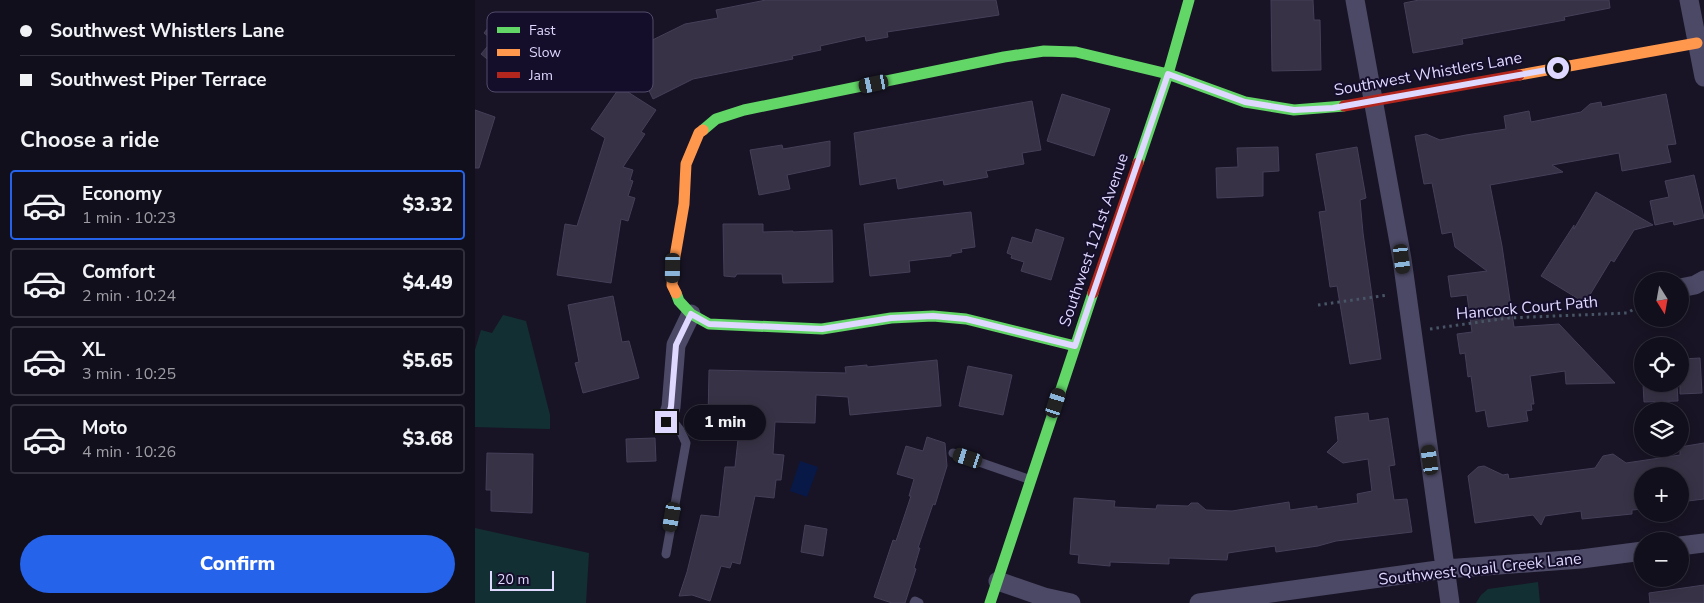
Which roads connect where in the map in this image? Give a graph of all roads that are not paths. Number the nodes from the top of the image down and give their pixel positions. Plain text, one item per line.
1 (1189, 0) edge
2 (1355, 0) edge
3 (1689, 0) edge
4 (1697, 43) junction
5 (1168, 74) junction
6 (1704, 77) edge
7 (1374, 101) junction
8 (1704, 280) edge
9 (1689, 286) edge
10 (691, 314) junction
11 (1075, 346) junction
12 (667, 419) joint
13 (953, 454) dead end
14 (1031, 479) junction
15 (1704, 543) edge
16 (1689, 545) edge
17 (1634, 552) edge
18 (666, 554) dead end
19 (1445, 569) junction
20 (998, 581) junction
21 (914, 603) edge
22 (919, 603) edge
23 (990, 603) edge
24 (1071, 603) edge
25 (1199, 603) edge
26 (1450, 603) edge

1 - 5 street, Southwest 121st Avenue
2 - 7 street
3 - 4 street
4 - 6 street
4 - 7 street, Southwest Whistlers Lane
5 - 7 street, Southwest Whistlers Lane
5 - 10 street, Southwest Whistlers Lane
5 - 11 street, Southwest 121st Avenue
7 - 19 street
8 - 9 street
10 - 11 street
10 - 12 street
11 - 14 street, Southwest 121st Avenue
12 - 18 lane
13 - 14 lane
14 - 20 street, Southwest 121st Avenue
15 - 16 street
17 - 19 street, Southwest Quail Creek Lane
19 - 25 street, Southwest Quail Creek Lane
19 - 26 street
20 - 23 street, Southwest 121st Avenue
20 - 24 street
21 - 22 lane

